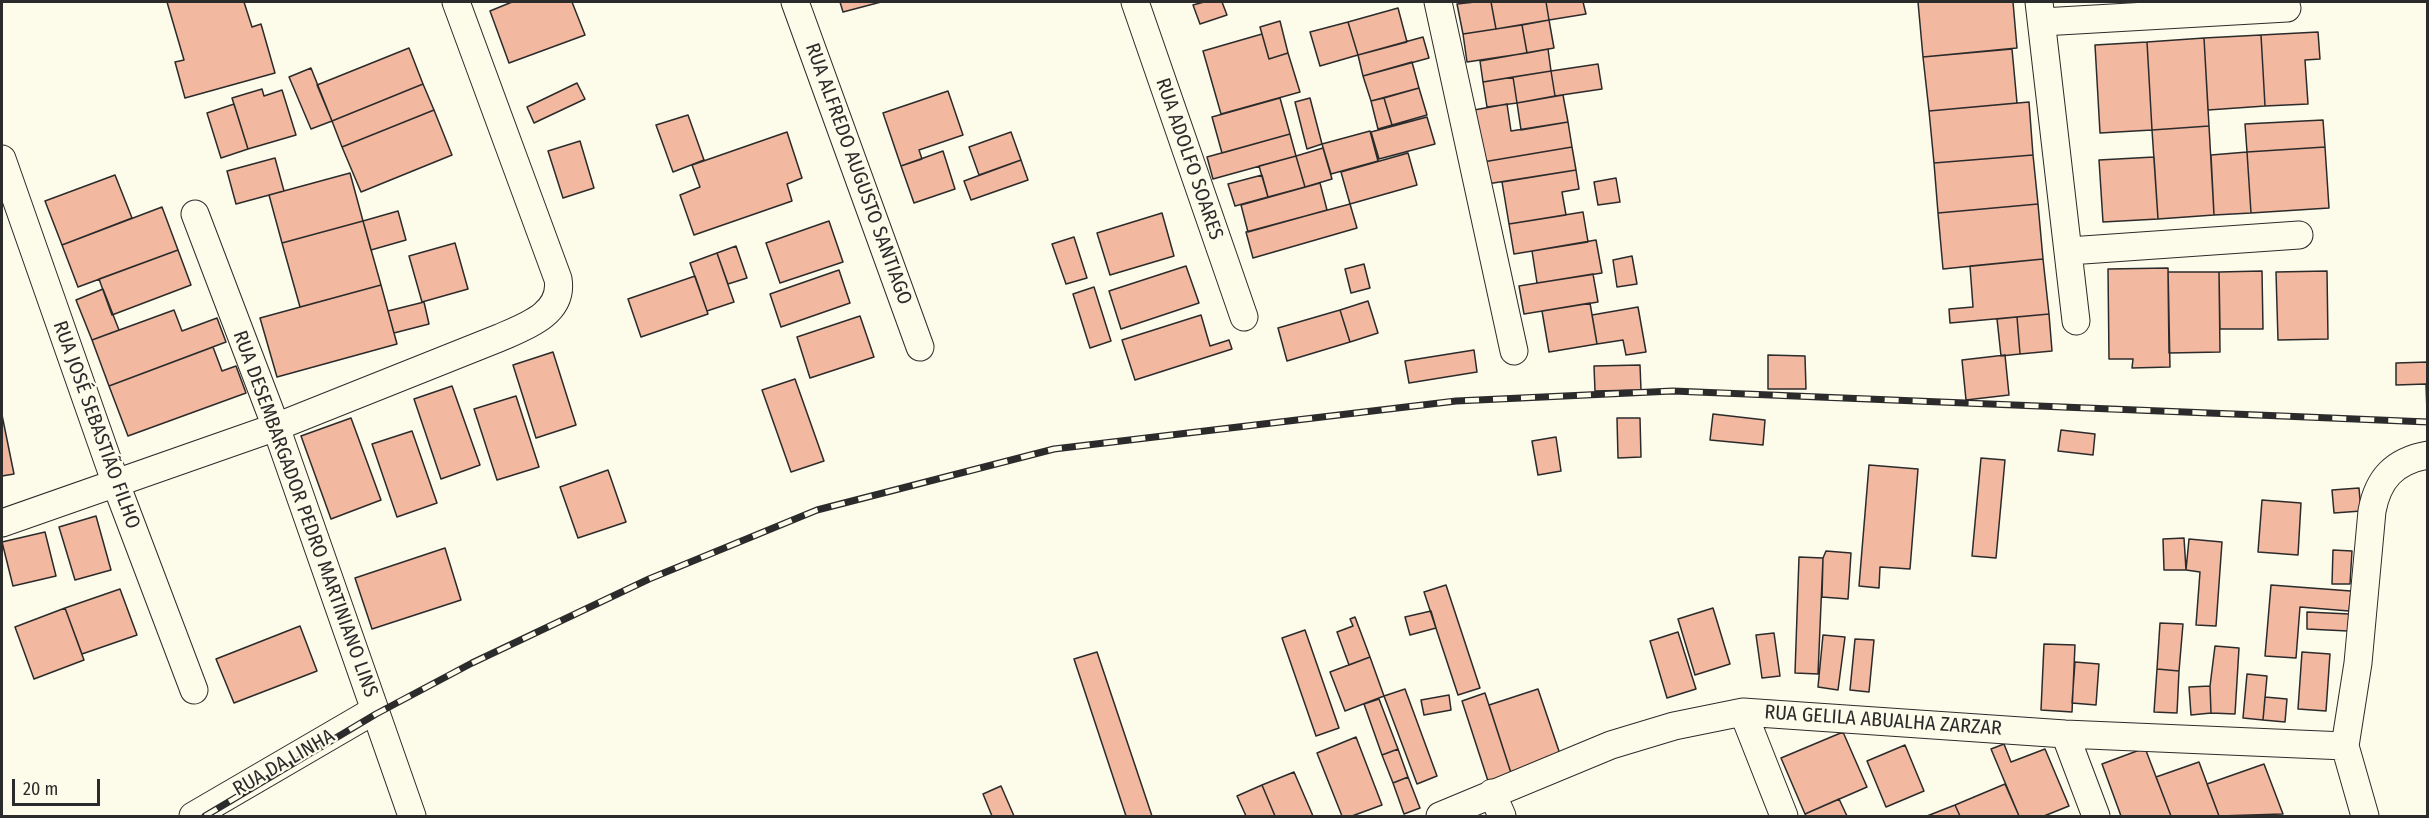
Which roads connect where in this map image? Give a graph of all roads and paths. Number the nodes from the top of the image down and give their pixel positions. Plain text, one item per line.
1 (456, 2) edge
2 (795, 2) edge
3 (1135, 2) edge
4 (1438, 2) edge
5 (2288, 8) dead end
6 (2041, 12) edge
7 (2, 159) edge
8 (195, 214) dead end
9 (2299, 236) dead end
10 (2069, 251) junction
11 (1244, 317) dead end
12 (2076, 321) dead end
13 (920, 347) dead end
14 (1514, 351) dead end
15 (276, 427) junction
16 (2427, 455) edge
17 (116, 484) junction
18 (2, 523) edge
19 (194, 690) dead end
20 (375, 710) junction
21 (1743, 712) junction
22 (2065, 734) junction
23 (2344, 746) junction
24 (1497, 805) edge
25 (193, 816) edge
26 (412, 816) edge
27 (1440, 816) edge
28 (1784, 816) edge
29 (2096, 816) edge
30 (2365, 816) edge

1 - 15 street
2 - 13 street, RUA ALFREDO AUGUSTO SANTIAGO
3 - 11 street, RUA ADOLFO SOARES
4 - 14 street
5 - 6 street
6 - 10 street
7 - 17 street, RUA JOSÉ SEBASTIÃO FILHO
8 - 15 street, RUA DESEMBARGADOR PEDRO MARTINIANO LINS
9 - 10 street
10 - 12 street
15 - 17 street
15 - 20 street, RUA DESEMBARGADOR PEDRO MARTINIANO LINS
16 - 23 street
17 - 18 street
17 - 19 street, RUA JOSÉ SEBASTIÃO FILHO
20 - 25 street, RUA DA LINHA
20 - 26 street, RUA DESEMBARGADOR PEDRO MARTINIANO LINS
21 - 22 street, RUA GELILA ABUALHA ZARZAR
21 - 24 street, RUA GELILA ABUALHA ZARZAR
21 - 28 street
22 - 23 street, RUA GELILA ABUALHA ZARZAR
22 - 29 street
23 - 30 street
24 - 27 street, RUA GELILA ABUALHA ZARZAR

